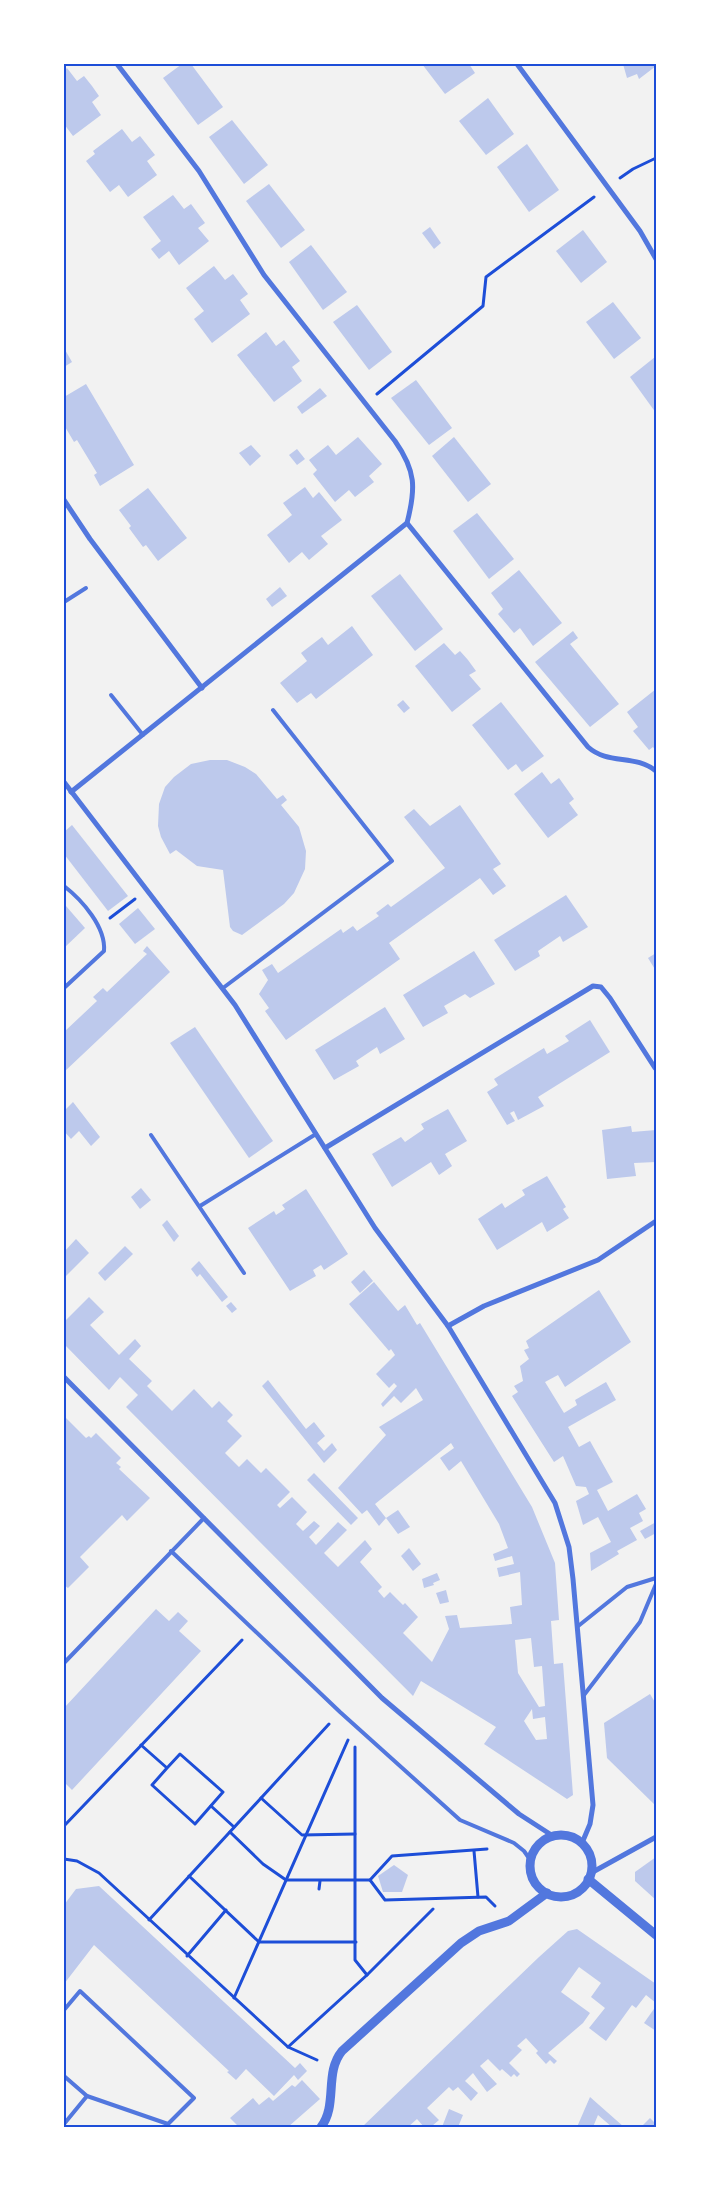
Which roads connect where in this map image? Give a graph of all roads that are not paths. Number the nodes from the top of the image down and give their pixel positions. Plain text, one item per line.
1 (117, 64) edge
2 (517, 64) edge
3 (656, 259) edge
4 (64, 500) edge
5 (407, 523) junction
6 (86, 588) dead end
7 (64, 602) edge
8 (202, 688) junction
9 (111, 695) dead end
10 (273, 710) dead end
11 (142, 735) junction
12 (656, 771) edge
13 (64, 782) edge
14 (71, 792) junction
15 (64, 886) edge
16 (64, 988) edge
17 (223, 988) junction
18 (655, 1068) edge
19 (316, 1134) junction
20 (151, 1135) dead end
21 (326, 1148) junction
22 (200, 1206) junction
23 (656, 1221) edge
24 (244, 1273) dead end
25 (448, 1326) junction
26 (64, 1377) edge
27 (204, 1518) junction
28 (171, 1551) junction
29 (656, 1578) edge
30 (656, 1584) edge
31 (578, 1627) junction
32 (64, 1663) edge
33 (584, 1694) junction
34 (552, 1836) junction
35 (656, 1837) edge
36 (582, 1844) junction
37 (531, 1861) junction
38 (590, 1876) junction
39 (547, 1893) junction
40 (656, 1935) edge
41 (64, 2010) edge
42 (64, 2076) edge
43 (87, 2096) junction
44 (64, 2124) edge
45 (321, 2127) edge

1 - 5 street
2 - 3 street
4 - 8 street
5 - 8 street
5 - 12 street
6 - 7 lane
8 - 11 street
9 - 11 lane
10 - 17 lane
11 - 14 street
13 - 14 street
14 - 17 street
15 - 16 lane
17 - 19 street
18 - 21 street
19 - 21 street
19 - 22 lane
20 - 22 lane
21 - 25 street
22 - 24 lane
23 - 25 street
25 - 31 street
26 - 27 street
27 - 28 lane
27 - 34 street
28 - 32 lane
28 - 37 lane
29 - 31 lane
30 - 33 lane
31 - 33 street
33 - 36 street
34 - 36 street
34 - 37 street
35 - 38 street
36 - 38 street
37 - 39 street
38 - 39 street
38 - 40 street
39 - 45 street
41 - 43 lane
42 - 43 lane
43 - 44 lane

